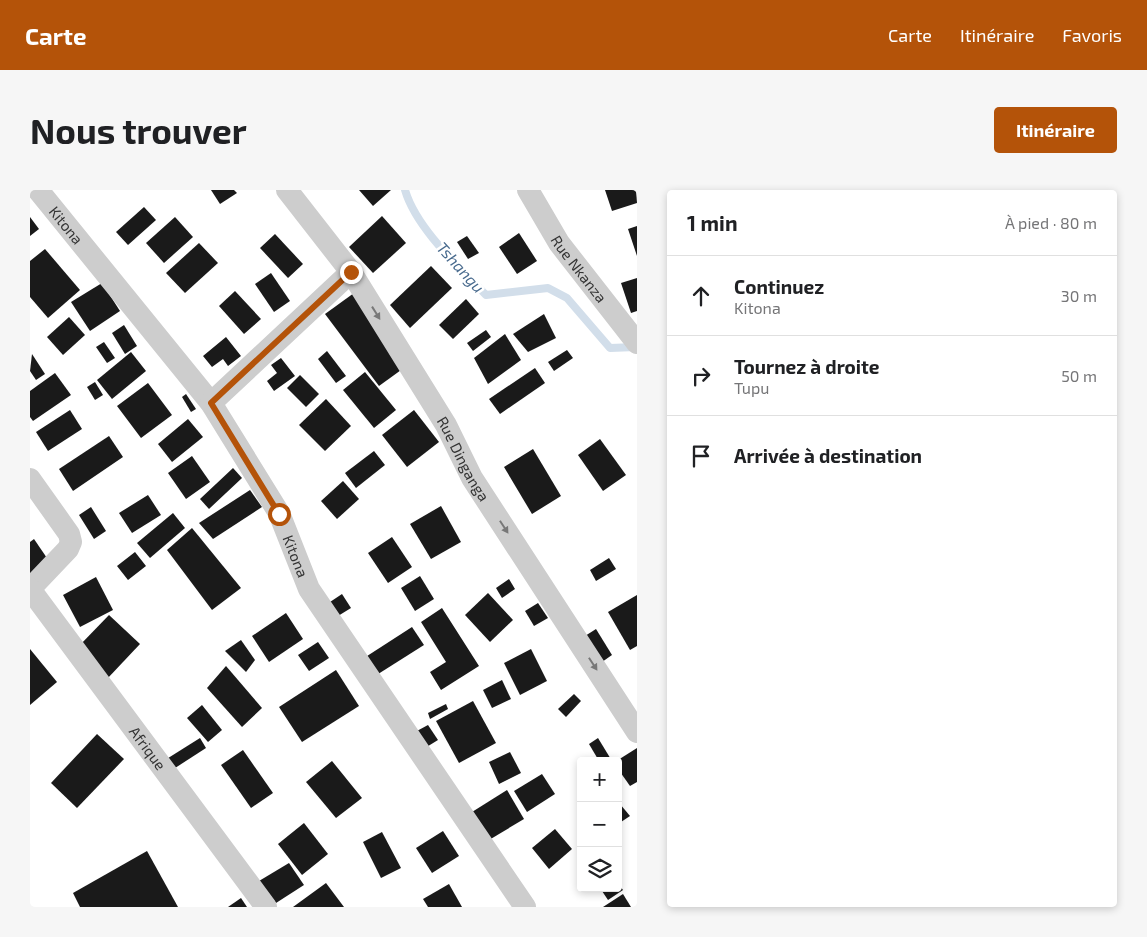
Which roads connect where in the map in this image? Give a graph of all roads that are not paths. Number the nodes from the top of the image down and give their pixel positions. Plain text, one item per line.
1 (38, 190) edge
2 (287, 190) edge
3 (528, 190) edge
4 (351, 272) junction
5 (637, 343) edge
6 (211, 403) junction
7 (30, 479) edge
8 (30, 589) edge
9 (637, 732) edge
10 (266, 907) edge
11 (525, 907) edge

1 - 6 street, Kitona
2 - 4 street, Rue Dinganga
3 - 5 street, Rue Nkanza
4 - 6 street
4 -> 9 street, Rue Dinganga
6 - 11 street, Kitona
7 - 8 street, Afrique
8 - 10 street, Afrique

